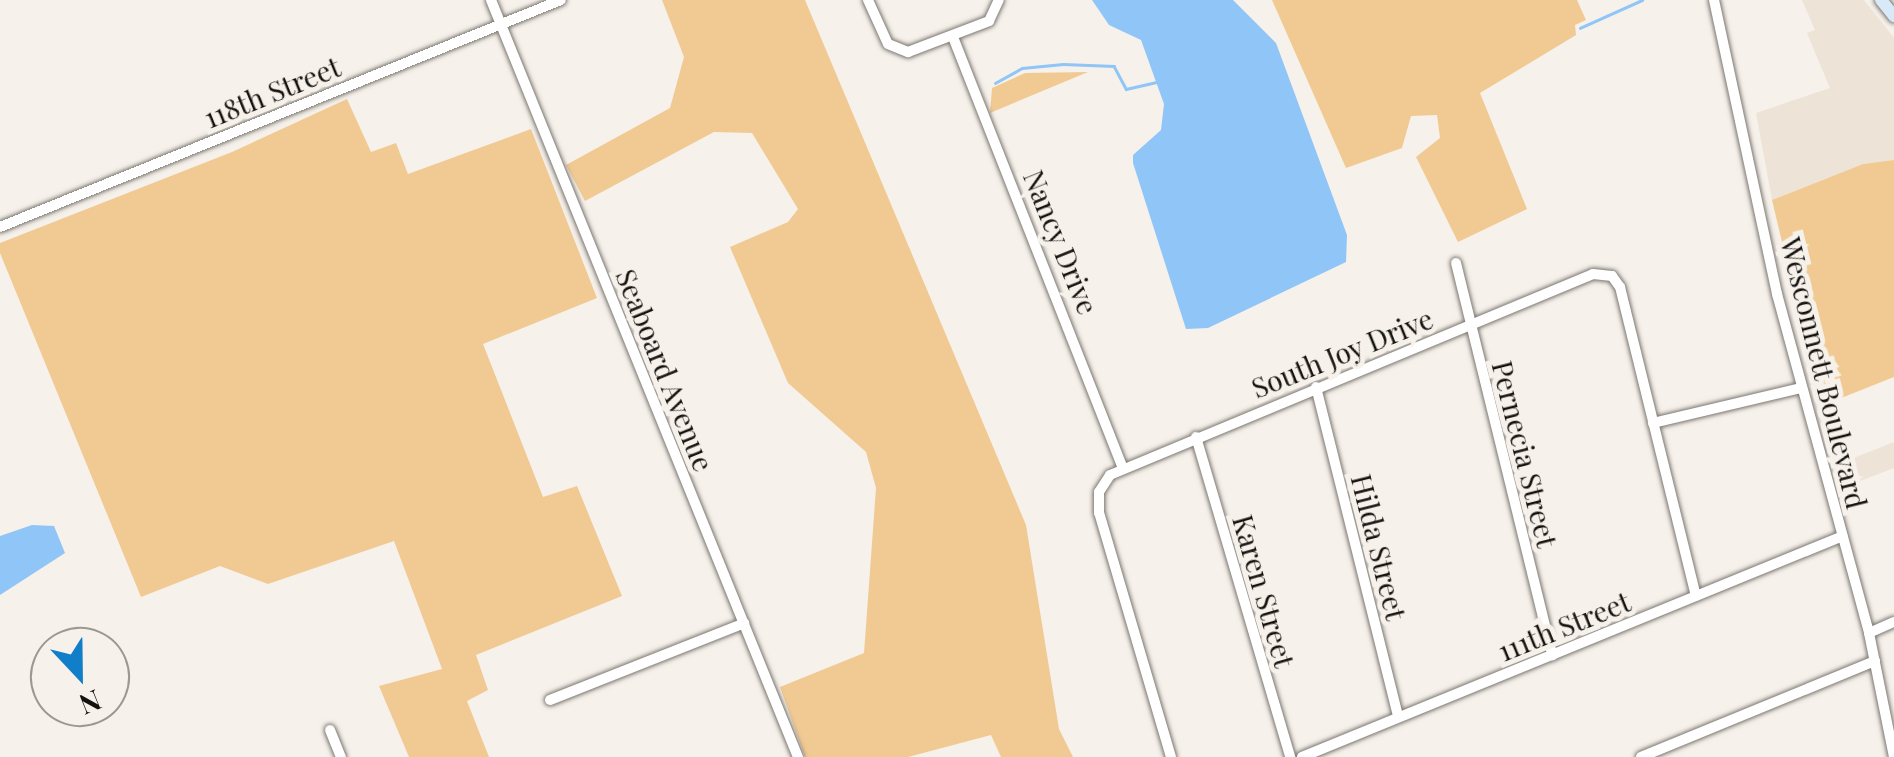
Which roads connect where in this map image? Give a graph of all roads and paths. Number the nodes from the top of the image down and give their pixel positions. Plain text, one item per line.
1 (491, 0) edge
2 (561, 0) edge
3 (868, 0) edge
4 (999, 0) edge
5 (1714, 0) edge
6 (1881, 0) edge
7 (1894, 16) edge
8 (501, 24) junction
9 (953, 36) junction
10 (0, 227) edge
11 (1456, 263) dead end
12 (1469, 325) junction
13 (1316, 388) junction
14 (1801, 388) junction
15 (1653, 423) junction
16 (1196, 437) junction
17 (1122, 467) junction
18 (1843, 536) junction
19 (1696, 596) junction
20 (1894, 622) edge
21 (744, 623) junction
22 (1869, 633) junction
23 (1552, 655) junction
24 (1875, 662) junction
25 (550, 700) dead end
26 (1398, 717) junction
27 (330, 730) dead end
28 (340, 757) edge
29 (798, 757) edge
30 (1171, 757) edge
31 (1290, 757) edge
32 (1302, 757) edge
33 (1640, 757) edge
34 (1894, 757) edge

1 - 8 street, Seaboard Avenue
2 - 8 street, 118th Street
3 - 9 street
4 - 9 street
5 - 14 street, Wesconnett Boulevard
6 - 7 main road
8 - 10 street, 118th Street
8 - 21 street, Seaboard Avenue
9 - 17 street, Nancy Drive
11 - 12 street, Pernecia Street
12 - 13 street, South Joy Drive
12 - 15 street, South Joy Drive
12 - 23 street, Pernecia Street
13 - 16 street, South Joy Drive
13 - 26 street, Hilda Street
14 - 15 street
14 - 18 street, Wesconnett Boulevard
15 - 19 street
16 - 17 street, South Joy Drive
16 - 31 street, Karen Street
17 - 30 street, South Joy Drive
18 - 19 street, 111th Street
18 - 22 street, Wesconnett Boulevard
19 - 23 street, 111th Street
20 - 22 street
21 - 25 street
21 - 29 street, Seaboard Avenue
22 - 24 street, Wesconnett Boulevard
23 - 26 street, 111th Street
24 - 33 street
24 - 34 street, Wesconnett Boulevard
26 - 32 street, 111th Street
27 - 28 street

